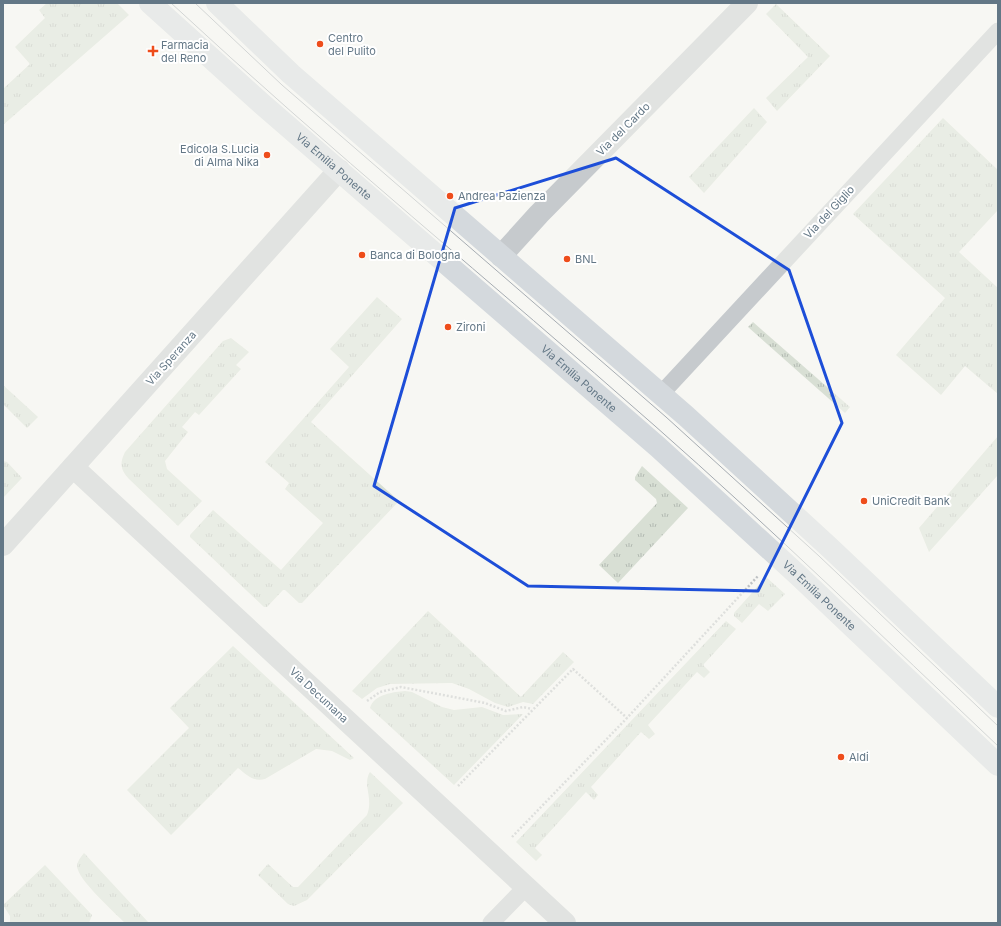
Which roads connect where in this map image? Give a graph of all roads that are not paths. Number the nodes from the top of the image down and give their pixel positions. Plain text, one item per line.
1 (150, 3) edge
2 (217, 3) edge
3 (747, 3) edge
4 (998, 31) edge
5 (339, 170) junction
6 (501, 256) junction
7 (661, 394) junction
8 (73, 467) junction
9 (3, 545) edge
10 (998, 707) edge
11 (998, 765) edge
12 (526, 887) junction
13 (491, 923) edge
14 (564, 923) edge

1 - 5 main road, Via Emilia Ponente
2 - 6 main road
3 - 6 street, Via del Cardo
4 - 7 lane, Via del Giglio
5 - 8 street, Via Speranza
5 - 11 main road, Via Emilia Ponente
6 - 7 main road
7 - 10 main road
8 - 9 street, Via Speranza
8 - 12 street, Via Decumana
12 - 13 lane
12 - 14 street, Via Decumana

